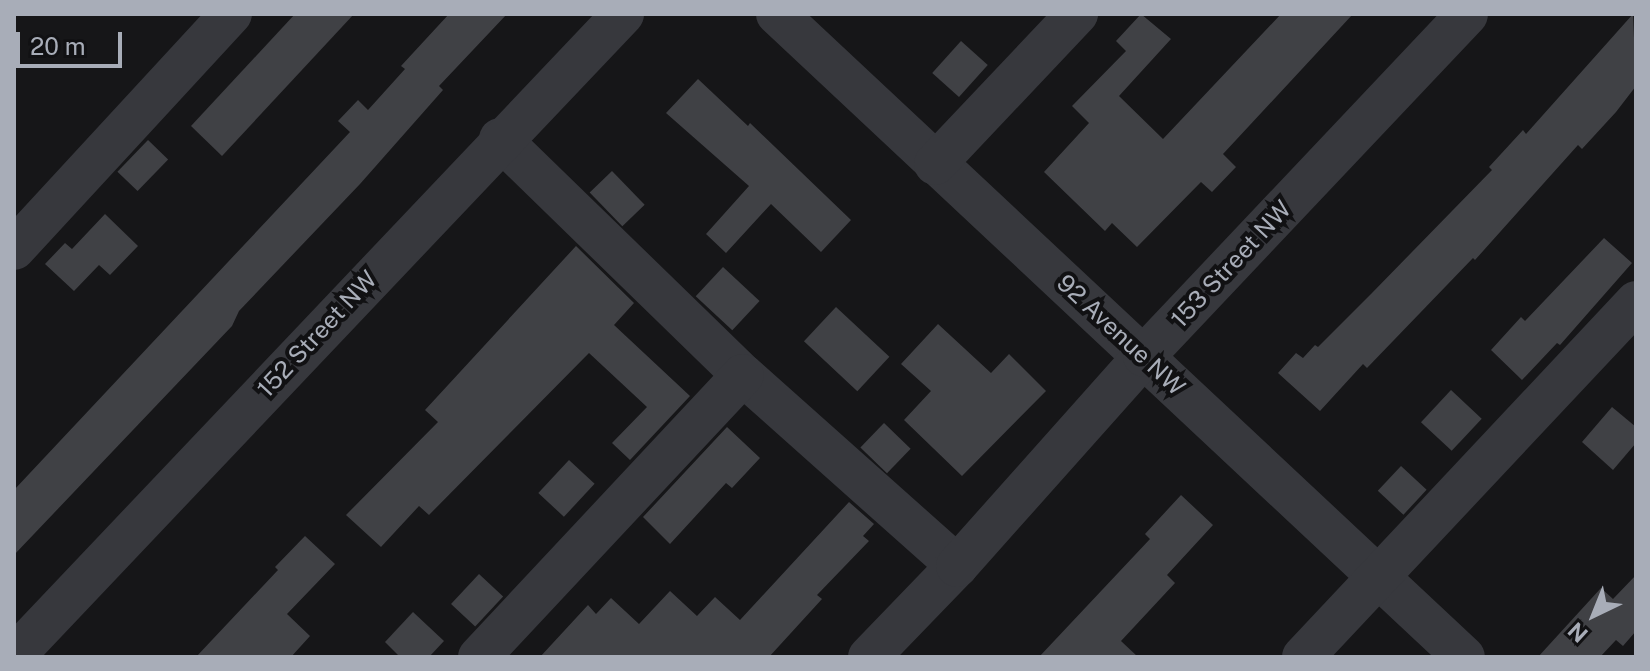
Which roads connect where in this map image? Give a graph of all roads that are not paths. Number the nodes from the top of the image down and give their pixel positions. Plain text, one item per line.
1 (231, 14) edge
2 (623, 14) edge
3 (777, 14) edge
4 (1077, 14) edge
5 (1467, 14) edge
6 (500, 139) junction
7 (935, 164) junction
8 (14, 249) edge
9 (1636, 302) edge
10 (1144, 356) junction
11 (743, 375) junction
12 (957, 566) junction
13 (1378, 577) junction
14 (14, 656) edge
15 (479, 657) edge
16 (869, 657) edge
17 (1303, 657) edge
18 (1464, 657) edge

1 - 8 street
2 - 6 street, 152 Street NW
3 - 7 street, 92 Avenue NW
4 - 7 street
5 - 10 street, 153 Street NW
6 - 11 street
6 - 14 street, 152 Street NW
7 - 10 street, 92 Avenue NW
9 - 13 street
10 - 12 street, 153 Street NW
10 - 13 street, 92 Avenue NW
11 - 12 street
11 - 15 street
12 - 16 street, 153 Street NW
13 - 17 street
13 - 18 street, 92 Avenue NW

